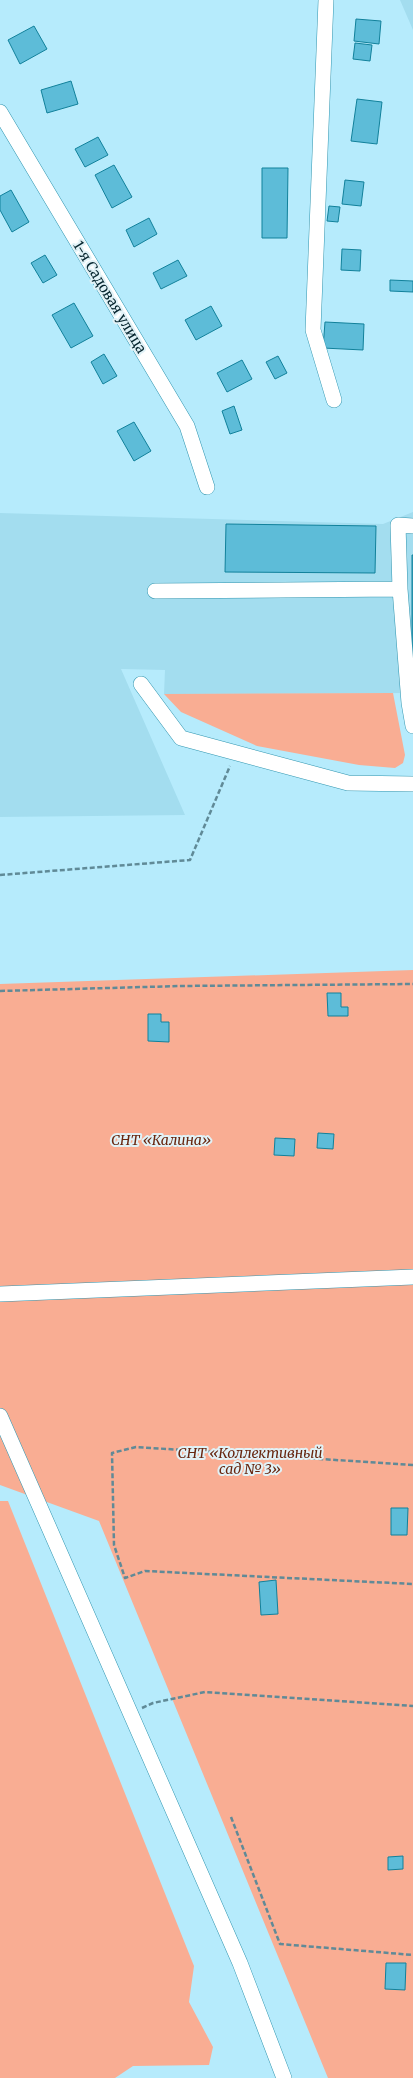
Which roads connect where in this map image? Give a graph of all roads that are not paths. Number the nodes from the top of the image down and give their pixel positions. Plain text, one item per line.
1 (326, 0) edge
2 (0, 112) edge
3 (334, 400) dead end
4 (208, 487) dead end
5 (413, 526) edge
6 (400, 589) junction
7 (155, 591) dead end
8 (141, 684) dead end
9 (413, 726) edge
10 (413, 784) edge
11 (413, 1277) edge
12 (0, 1294) edge
13 (0, 1416) edge
14 (284, 2078) edge

1 - 3 street
2 - 4 street, 1-я Садовая улица
5 - 6 street
6 - 7 street
6 - 9 street
8 - 10 street
11 - 12 street
13 - 14 street

